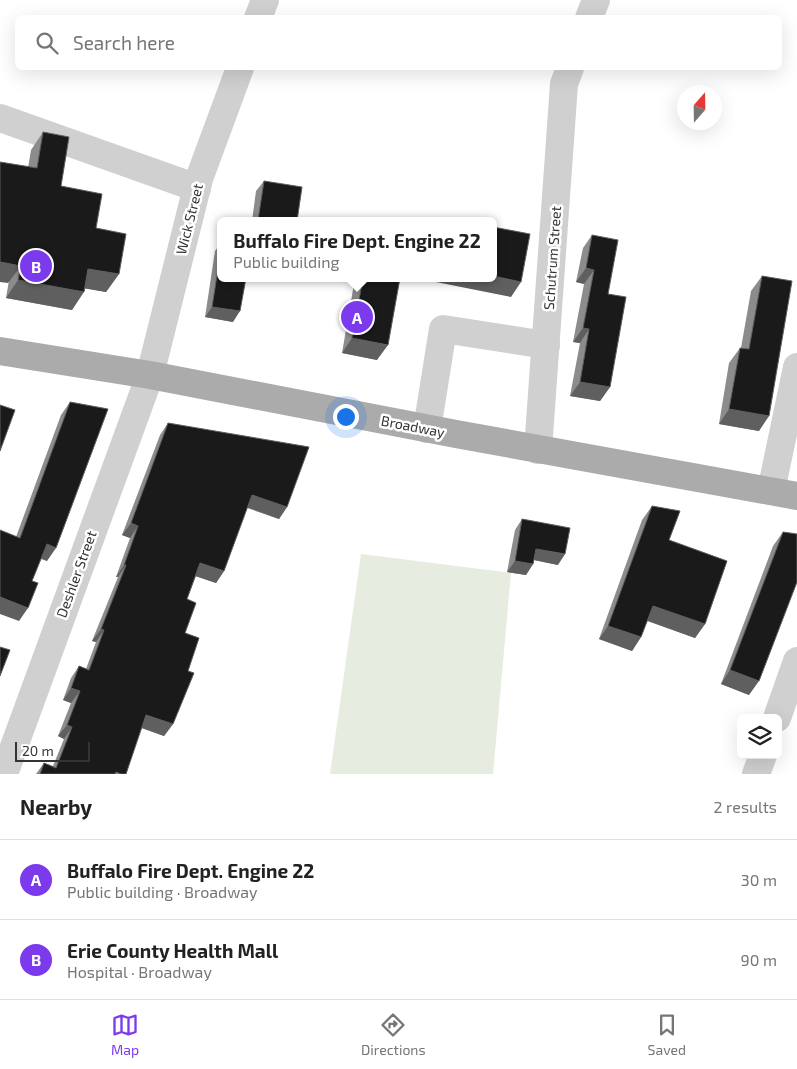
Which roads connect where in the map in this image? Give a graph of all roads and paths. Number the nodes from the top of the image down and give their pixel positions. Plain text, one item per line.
1 (265, 0) edge
2 (596, 0) edge
3 (259, 15) edge
4 (590, 15) edge
5 (239, 70) edge
6 (569, 70) edge
7 (0, 118) edge
8 (197, 188) junction
9 (546, 345) junction
10 (0, 351) edge
11 (797, 367) edge
12 (150, 375) junction
13 (427, 429) junction
14 (538, 450) junction
15 (784, 494) edge
16 (797, 661) edge
17 (777, 714) edge
18 (761, 759) edge
19 (4, 774) edge
20 (756, 774) edge

1 - 3 street
2 - 4 street
5 - 8 street, Wick Street
6 - 9 street, Schutrum Street
7 - 8 street
8 - 12 street, Wick Street
9 - 13 street
9 - 14 street, Schutrum Street
10 - 12 main road, Broadway
11 - 15 street
12 - 13 main road, Broadway
12 - 19 street, Deshler Street
13 - 14 main road, Broadway
14 - 15 main road, Broadway
16 - 17 street
18 - 20 street

